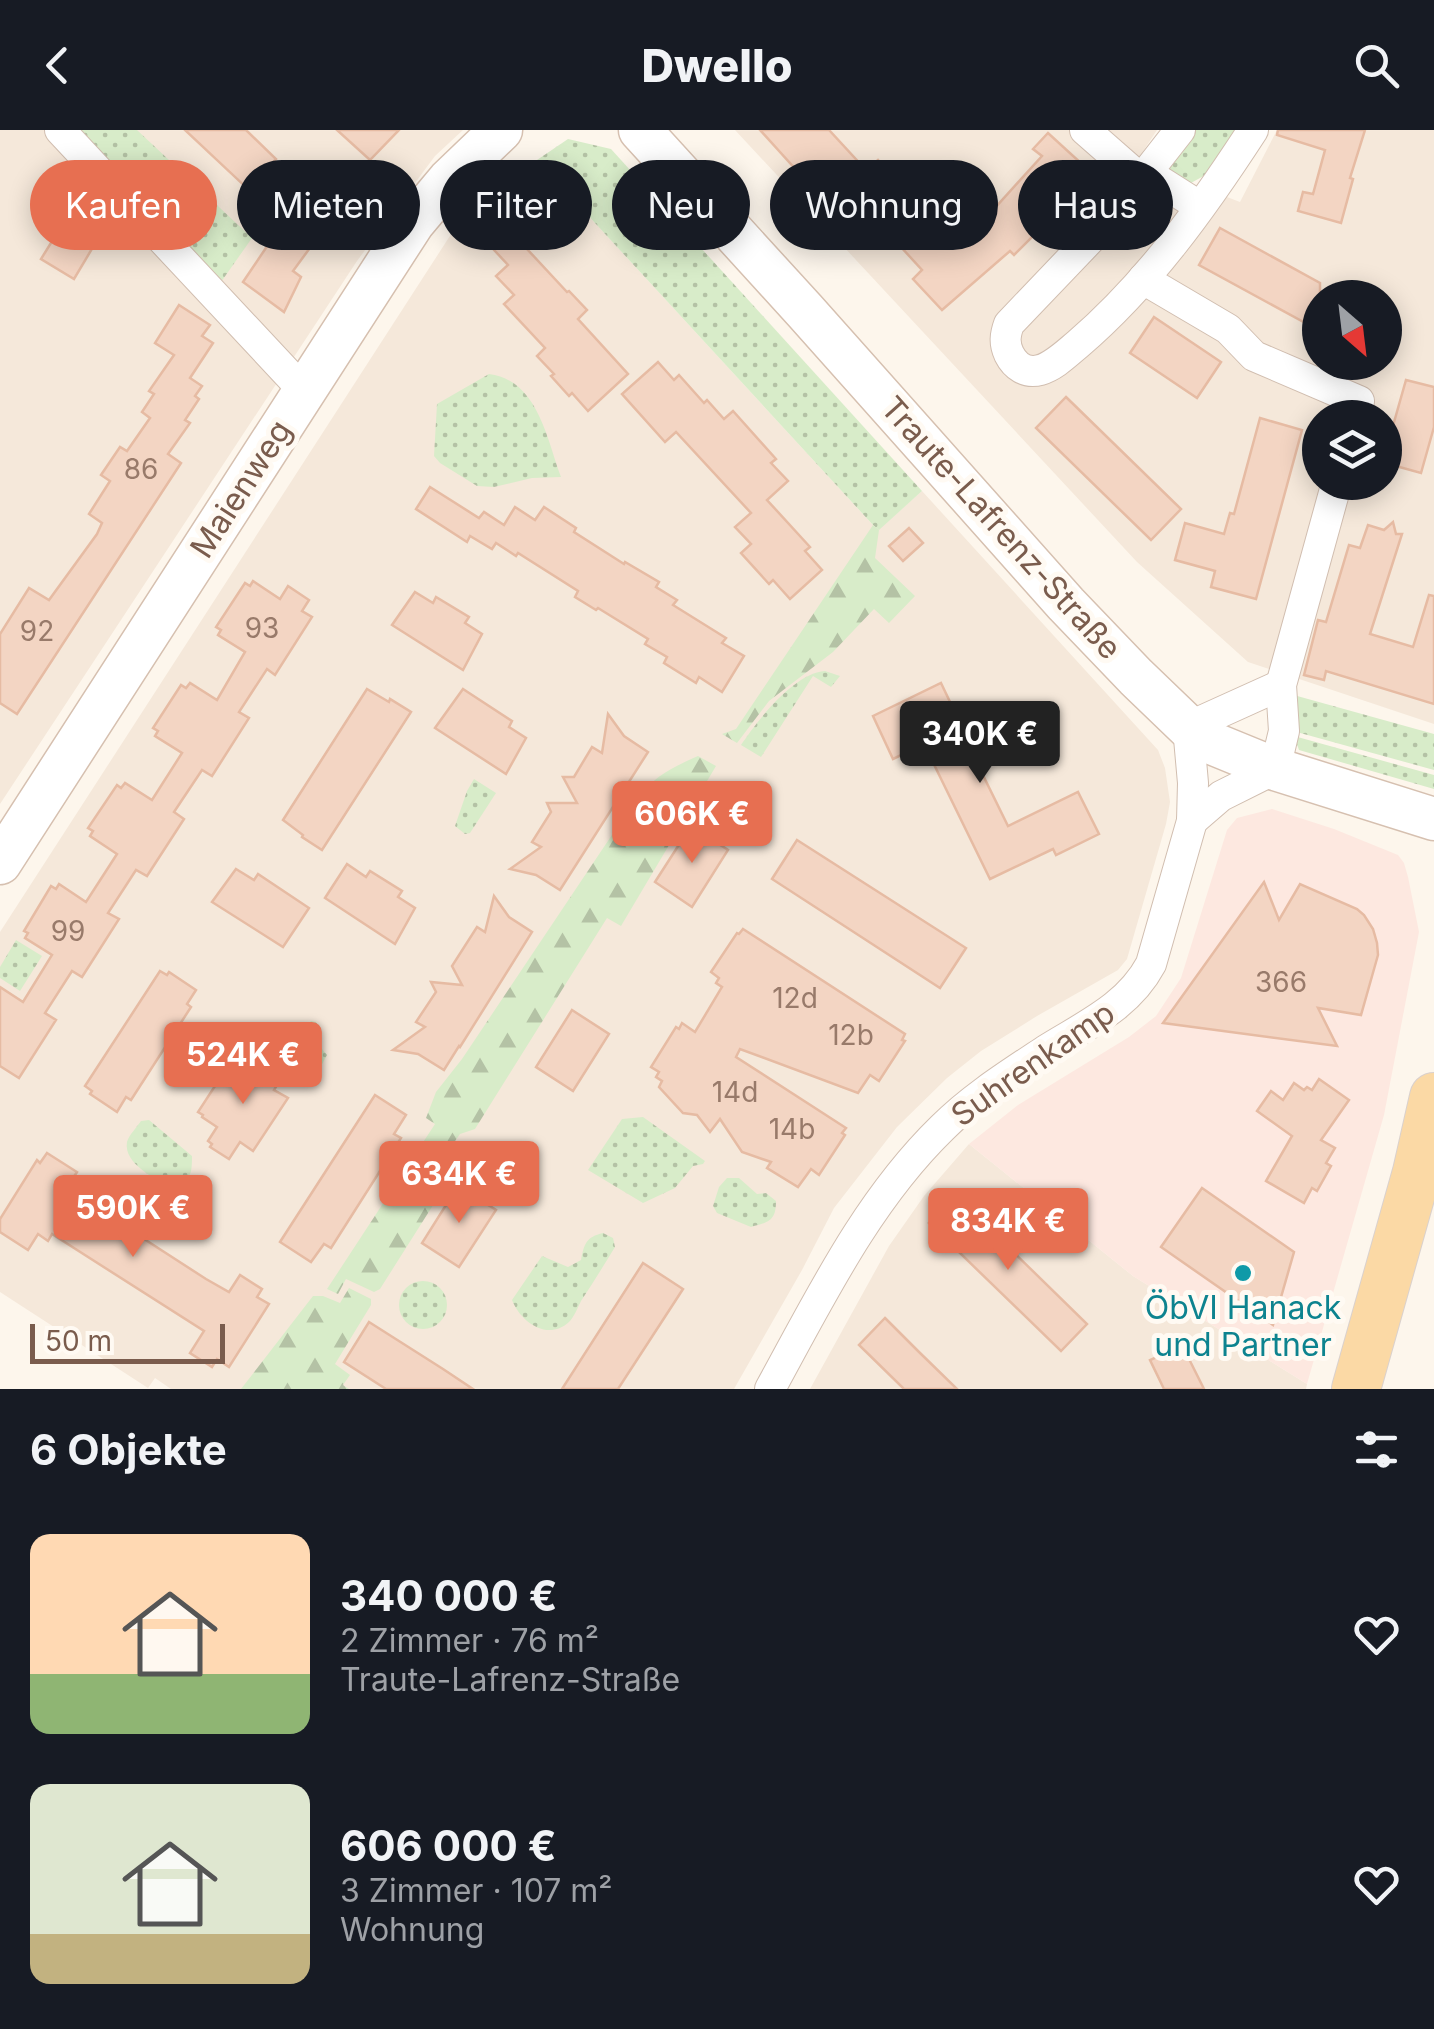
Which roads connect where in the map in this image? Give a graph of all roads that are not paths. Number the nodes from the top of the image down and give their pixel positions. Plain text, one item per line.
1 (60, 130) edge
2 (500, 130) edge
3 (640, 130) edge
4 (1085, 130) edge
5 (1180, 130) edge
6 (1253, 130) edge
7 (1124, 160) edge
8 (1157, 160) edge
9 (1173, 192) edge
10 (1199, 206) junction
11 (1081, 250) edge
12 (1143, 279) junction
13 (304, 392) junction
14 (1357, 400) edge
15 (1332, 500) edge
16 (1281, 685) junction
17 (1188, 727) junction
18 (1274, 769) junction
19 (1434, 819) edge
20 (1192, 821) junction
21 (0, 864) edge
22 (1434, 1098) edge
23 (770, 1389) edge
24 (1356, 1389) edge

1 - 13 street
2 - 13 main road, Maienweg
3 - 17 main road, Traute-Lafrenz-Straße
4 - 7 street
5 - 8 street
6 - 10 street
9 - 10 street
10 - 12 street
11 - 12 street
12 - 14 street
13 - 21 main road, Maienweg
15 - 16 street
16 - 17 street
16 - 18 street
17 - 18 main road, Traute-Lafrenz-Straße
17 - 20 street, Suhrenkamp
18 - 19 main road, Traute-Lafrenz-Straße
18 - 20 street
20 - 23 street, Suhrenkamp
22 - 24 main road

